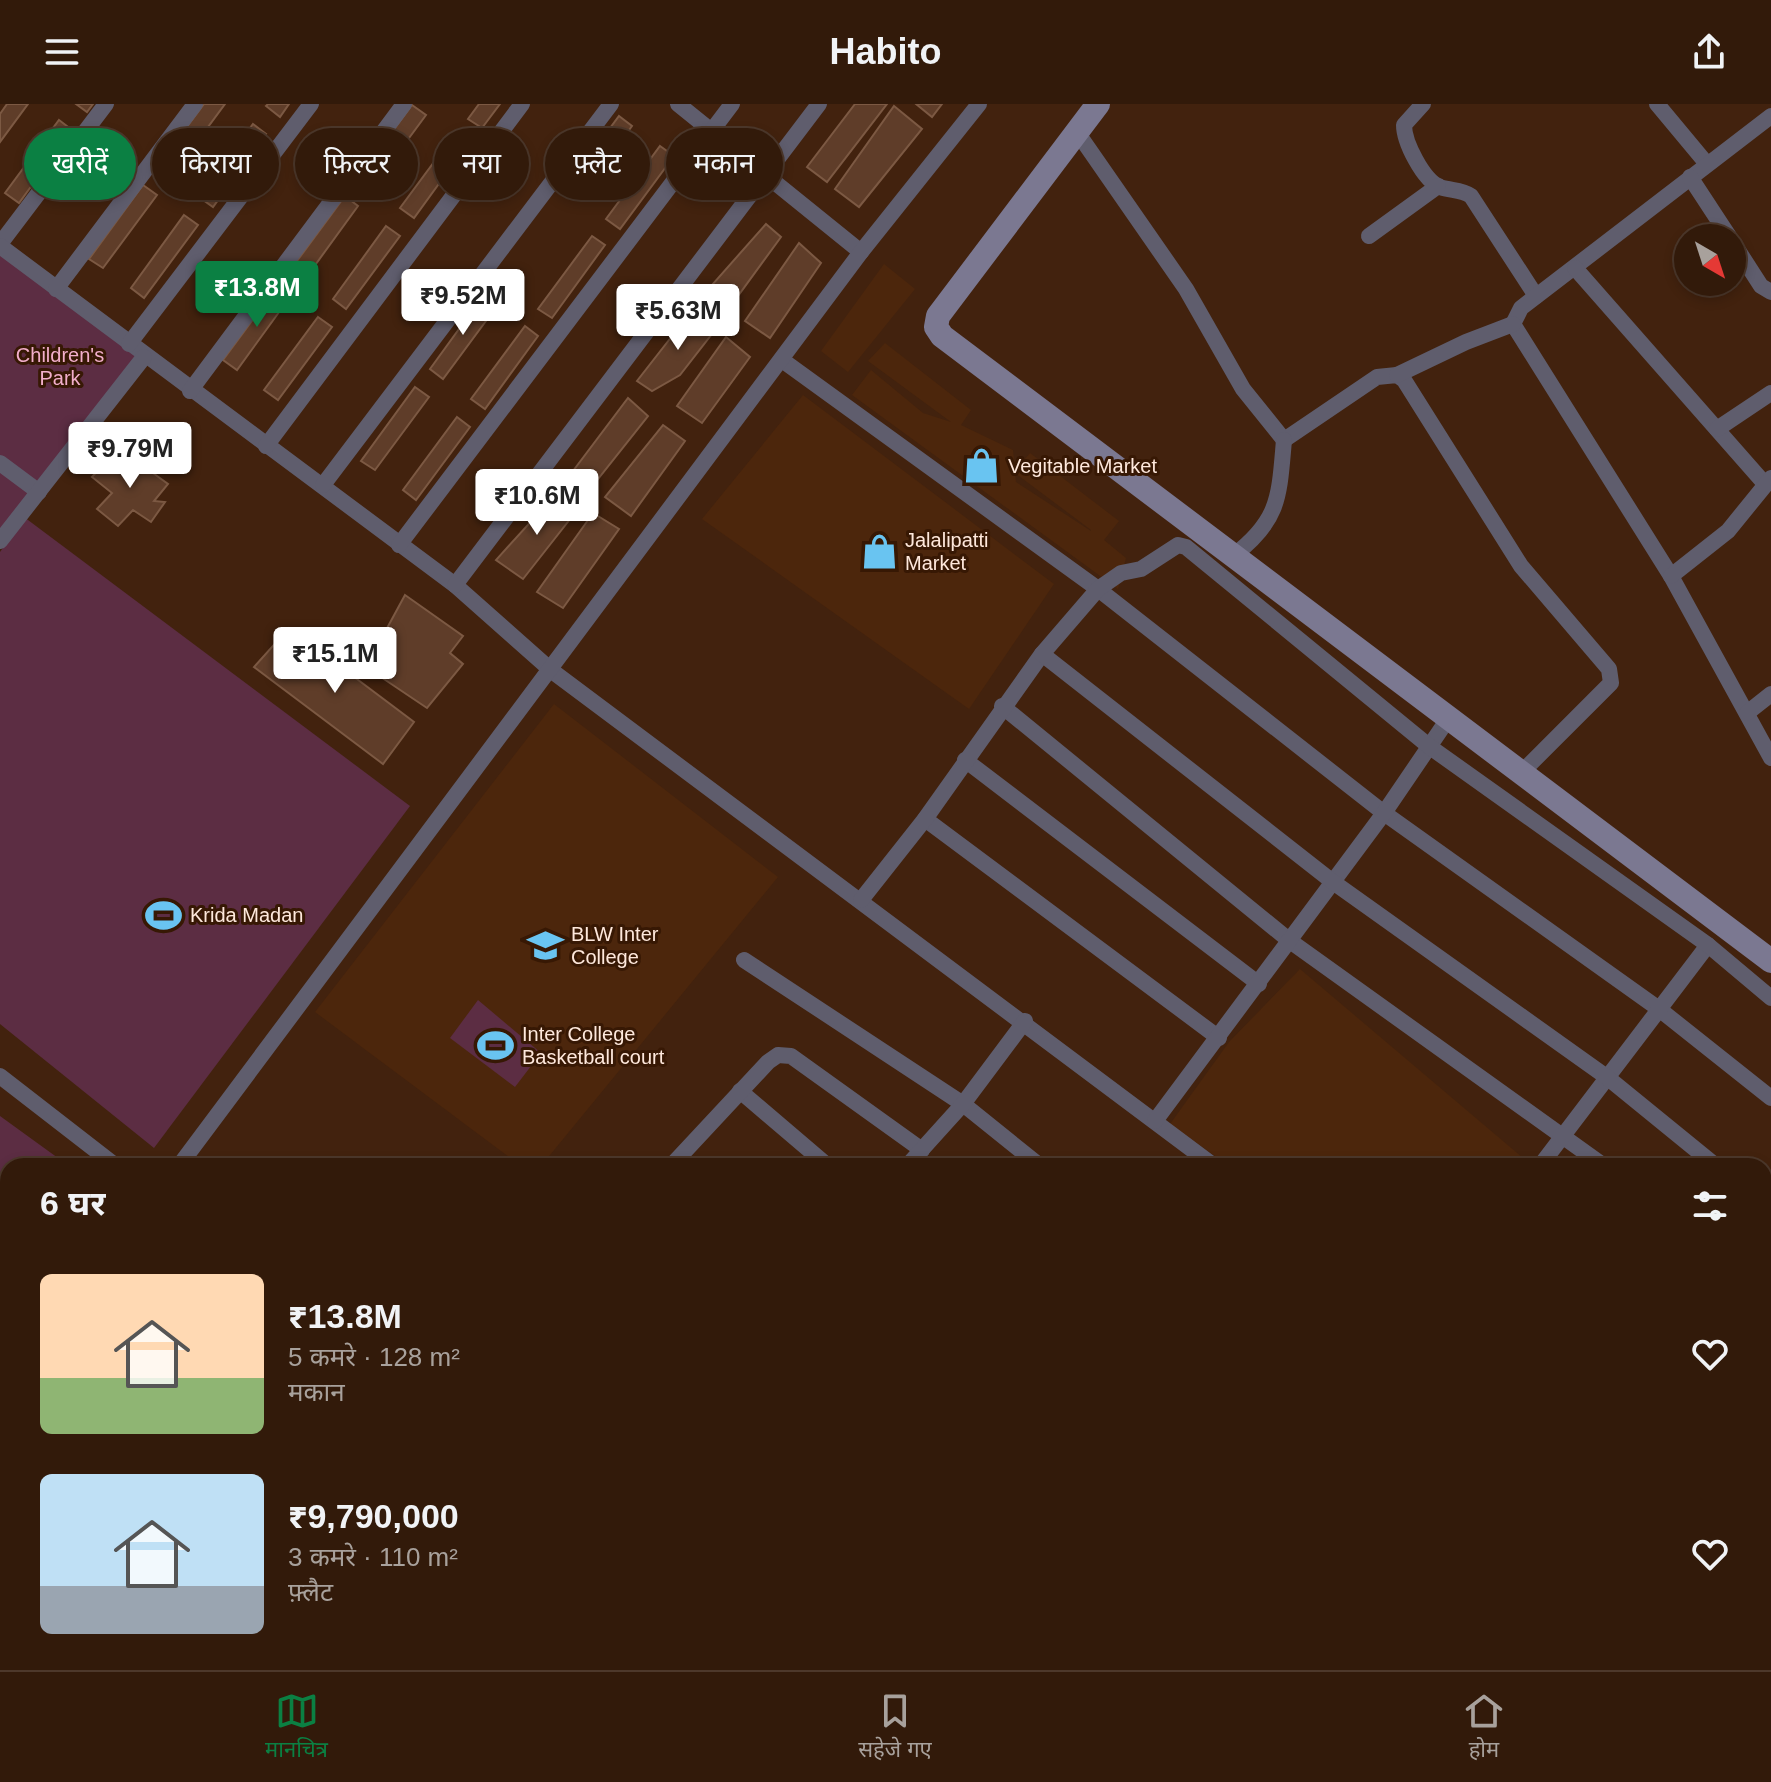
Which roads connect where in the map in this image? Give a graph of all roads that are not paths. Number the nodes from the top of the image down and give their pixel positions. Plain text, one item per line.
1 (106, 104) edge
2 (195, 104) edge
3 (311, 104) edge
4 (404, 104) edge
5 (522, 104) edge
6 (611, 104) edge
7 (678, 104) edge
8 (732, 104) edge
9 (819, 104) edge
10 (979, 104) edge
11 (1098, 104) edge
12 (1423, 104) edge
13 (1657, 104) edge
14 (1771, 116) edge
15 (711, 128) edge
16 (713, 128) edge
17 (1077, 132) junction
18 (783, 152) edge
19 (1707, 164) junction
20 (1690, 177) junction
21 (1438, 186) junction
22 (783, 188) edge
23 (666, 190) edge
24 (746, 200) edge
25 (1721, 224) edge
26 (1369, 236) dead end
27 (0, 245) edge
28 (861, 252) junction
29 (1746, 263) edge
30 (1575, 268) junction
31 (56, 289) junction
32 (1771, 292) edge
33 (1536, 296) junction
34 (1513, 324) junction
35 (129, 344) junction
36 (144, 357) junction
37 (782, 360) junction
38 (1397, 375) junction
39 (190, 391) junction
40 (1771, 393) edge
41 (1717, 429) junction
42 (1284, 440) junction
43 (266, 446) junction
44 (0, 463) edge
45 (1768, 481) edge
46 (323, 485) junction
47 (39, 492) junction
48 (0, 541) edge
49 (399, 545) junction
50 (1233, 556) junction
51 (1671, 576) junction
52 (455, 585) junction
53 (1098, 589) junction
54 (1042, 654) junction
55 (552, 671) junction
56 (1771, 694) edge
57 (1002, 706) junction
58 (1747, 713) junction
59 (1448, 719) junction
60 (1430, 747) junction
61 (1771, 758) edge
62 (965, 760) junction
63 (1519, 775) junction
64 (1384, 813) junction
65 (925, 819) junction
66 (1333, 882) junction
67 (861, 900) junction
68 (1290, 941) junction
69 (1708, 945) junction
70 (744, 960) dead end
71 (1771, 961) edge
72 (1259, 984) junction
73 (1771, 998) edge
74 (1659, 1009) junction
75 (1025, 1021) junction
76 (1219, 1038) junction
77 (0, 1076) edge
78 (1608, 1078) junction
79 (740, 1091) junction
80 (1771, 1098) edge
81 (963, 1104) junction
82 (1155, 1121) junction
83 (1563, 1133) junction
84 (106, 1158) edge
85 (185, 1158) edge
86 (678, 1158) edge
87 (819, 1158) edge
88 (910, 1158) edge
89 (917, 1158) edge
90 (1030, 1158) edge
91 (1204, 1158) edge
92 (1546, 1158) edge
93 (1594, 1158) edge
94 (1706, 1158) edge

1 - 27 street
2 - 31 street
3 - 35 street
4 - 39 street
5 - 43 street
6 - 46 street
7 - 15 street
8 - 16 street
9 - 18 street
10 - 28 street
11 - 17 street
12 - 21 street
13 - 19 street
14 - 19 street
17 - 42 street
17 - 50 street
19 - 20 street
20 - 25 street
20 - 30 street
21 - 26 street
21 - 33 street
22 - 28 street
23 - 49 street
24 - 52 street
27 - 31 street
28 - 37 street
29 - 32 street
30 - 33 street
30 - 41 street
31 - 35 street
33 - 34 street
34 - 38 street
34 - 51 street
35 - 36 street
36 - 39 street
36 - 47 street
37 - 53 street
37 - 55 street
38 - 42 street
38 - 63 street
39 - 43 street
40 - 41 street
41 - 45 street
42 - 50 street
43 - 46 street
44 - 47 street
45 - 51 street
46 - 49 street
47 - 48 street
49 - 52 street
50 - 59 street
51 - 58 street
52 - 55 street
53 - 54 street
53 - 60 street
53 - 64 street
54 - 57 street
54 - 66 street
55 - 67 street
55 - 85 street
56 - 58 street
57 - 62 street
57 - 68 street
58 - 61 street
59 - 60 street
59 - 63 street
60 - 64 street
60 - 69 street
62 - 65 street
62 - 72 street
63 - 71 street
64 - 66 street
64 - 74 street
65 - 67 street
65 - 76 street
66 - 68 street
66 - 78 street
67 - 75 street
68 - 72 street
68 - 83 street
69 - 73 street
69 - 74 street
70 - 81 street
72 - 76 street
74 - 78 street
74 - 80 street
75 - 81 street
75 - 82 street
76 - 82 street
77 - 84 street
78 - 83 street
78 - 94 street
79 - 86 street
79 - 87 street
79 - 88 street
81 - 89 street
81 - 90 street
82 - 91 street
83 - 92 street
83 - 93 street

